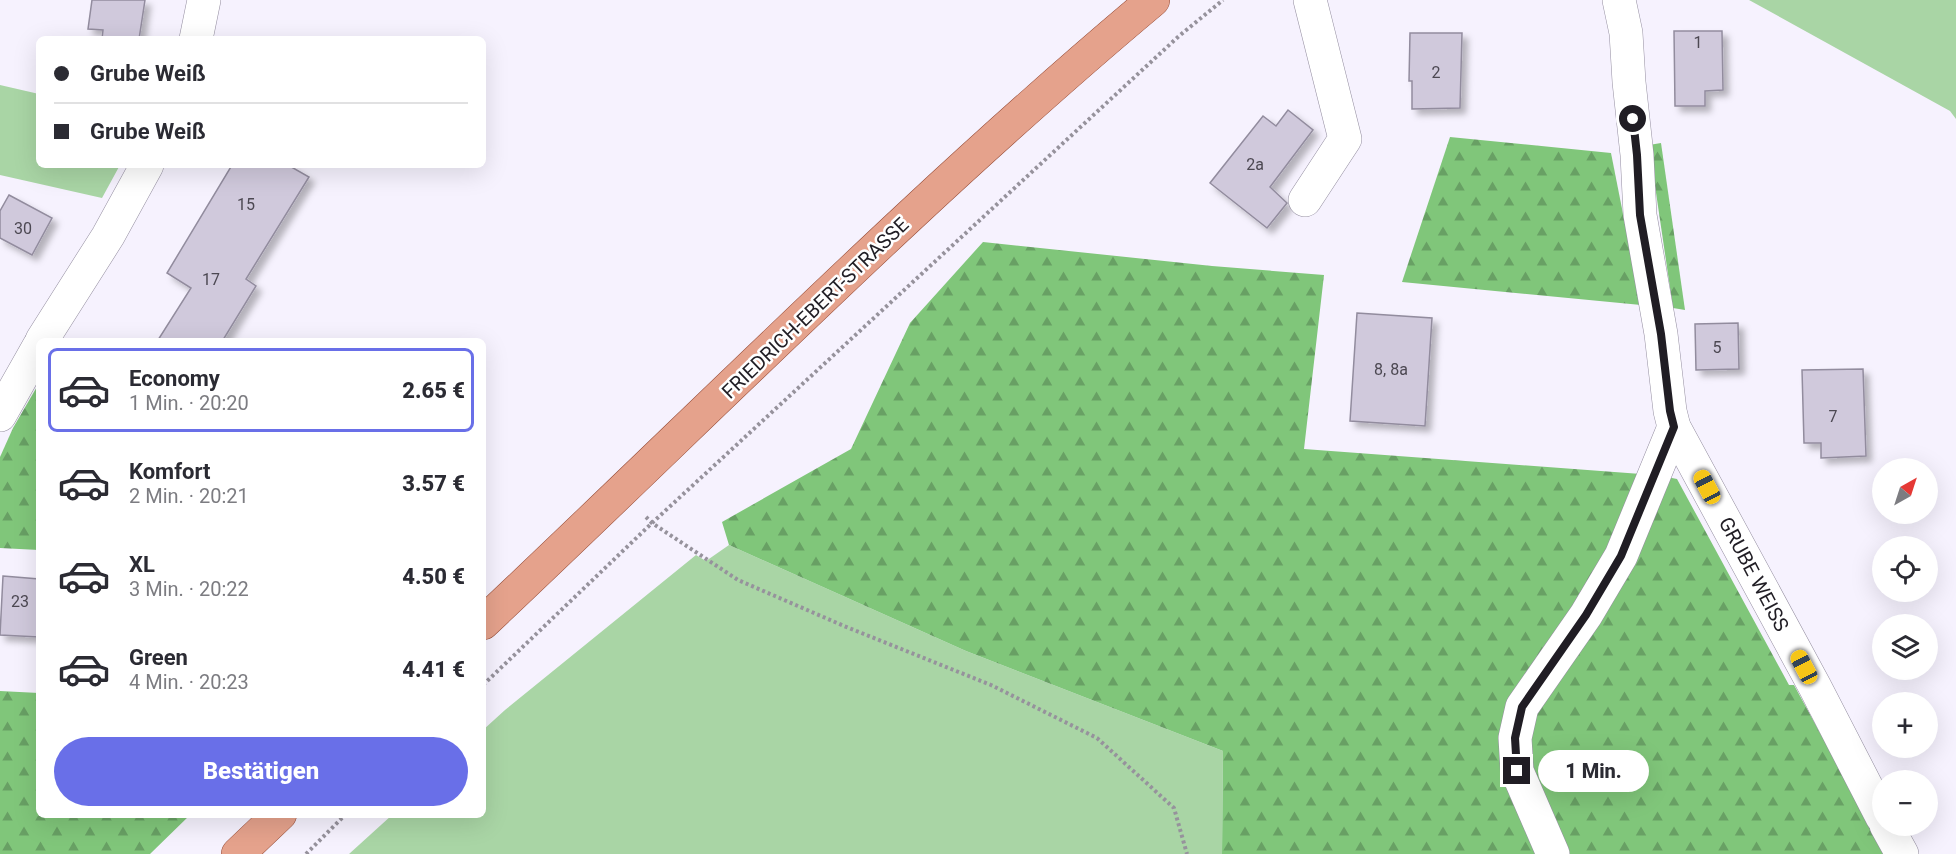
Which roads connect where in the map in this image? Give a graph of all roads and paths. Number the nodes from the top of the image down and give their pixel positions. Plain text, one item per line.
1 (204, 0) edge
2 (1154, 0) edge
3 (1223, 0) edge
4 (1310, 0) edge
5 (1619, 0) edge
6 (197, 36) edge
7 (145, 168) edge
8 (1305, 200) dead end
9 (43, 338) edge
10 (36, 351) edge
11 (0, 415) edge
12 (1674, 427) junction
13 (621, 493) junction
14 (652, 523) junction
15 (486, 621) edge
16 (486, 682) edge
17 (1872, 798) edge
18 (276, 818) edge
19 (341, 818) edge
20 (1893, 836) edge
21 (238, 854) edge
22 (306, 854) edge
23 (1187, 854) edge
24 (1553, 854) edge
25 (1902, 854) edge

1 - 6 street
2 - 13 main road, FRIEDRICH-EBERT-STRASSE
3 - 14 path
4 - 8 street
5 - 12 street, GRUBE WEISS
7 - 9 street
10 - 11 street
12 - 17 street, GRUBE WEISS
12 - 24 street
13 - 14 path
13 - 15 main road, FRIEDRICH-EBERT-STRASSE
14 - 16 path
14 - 23 path
18 - 21 main road
19 - 22 path
20 - 25 street

